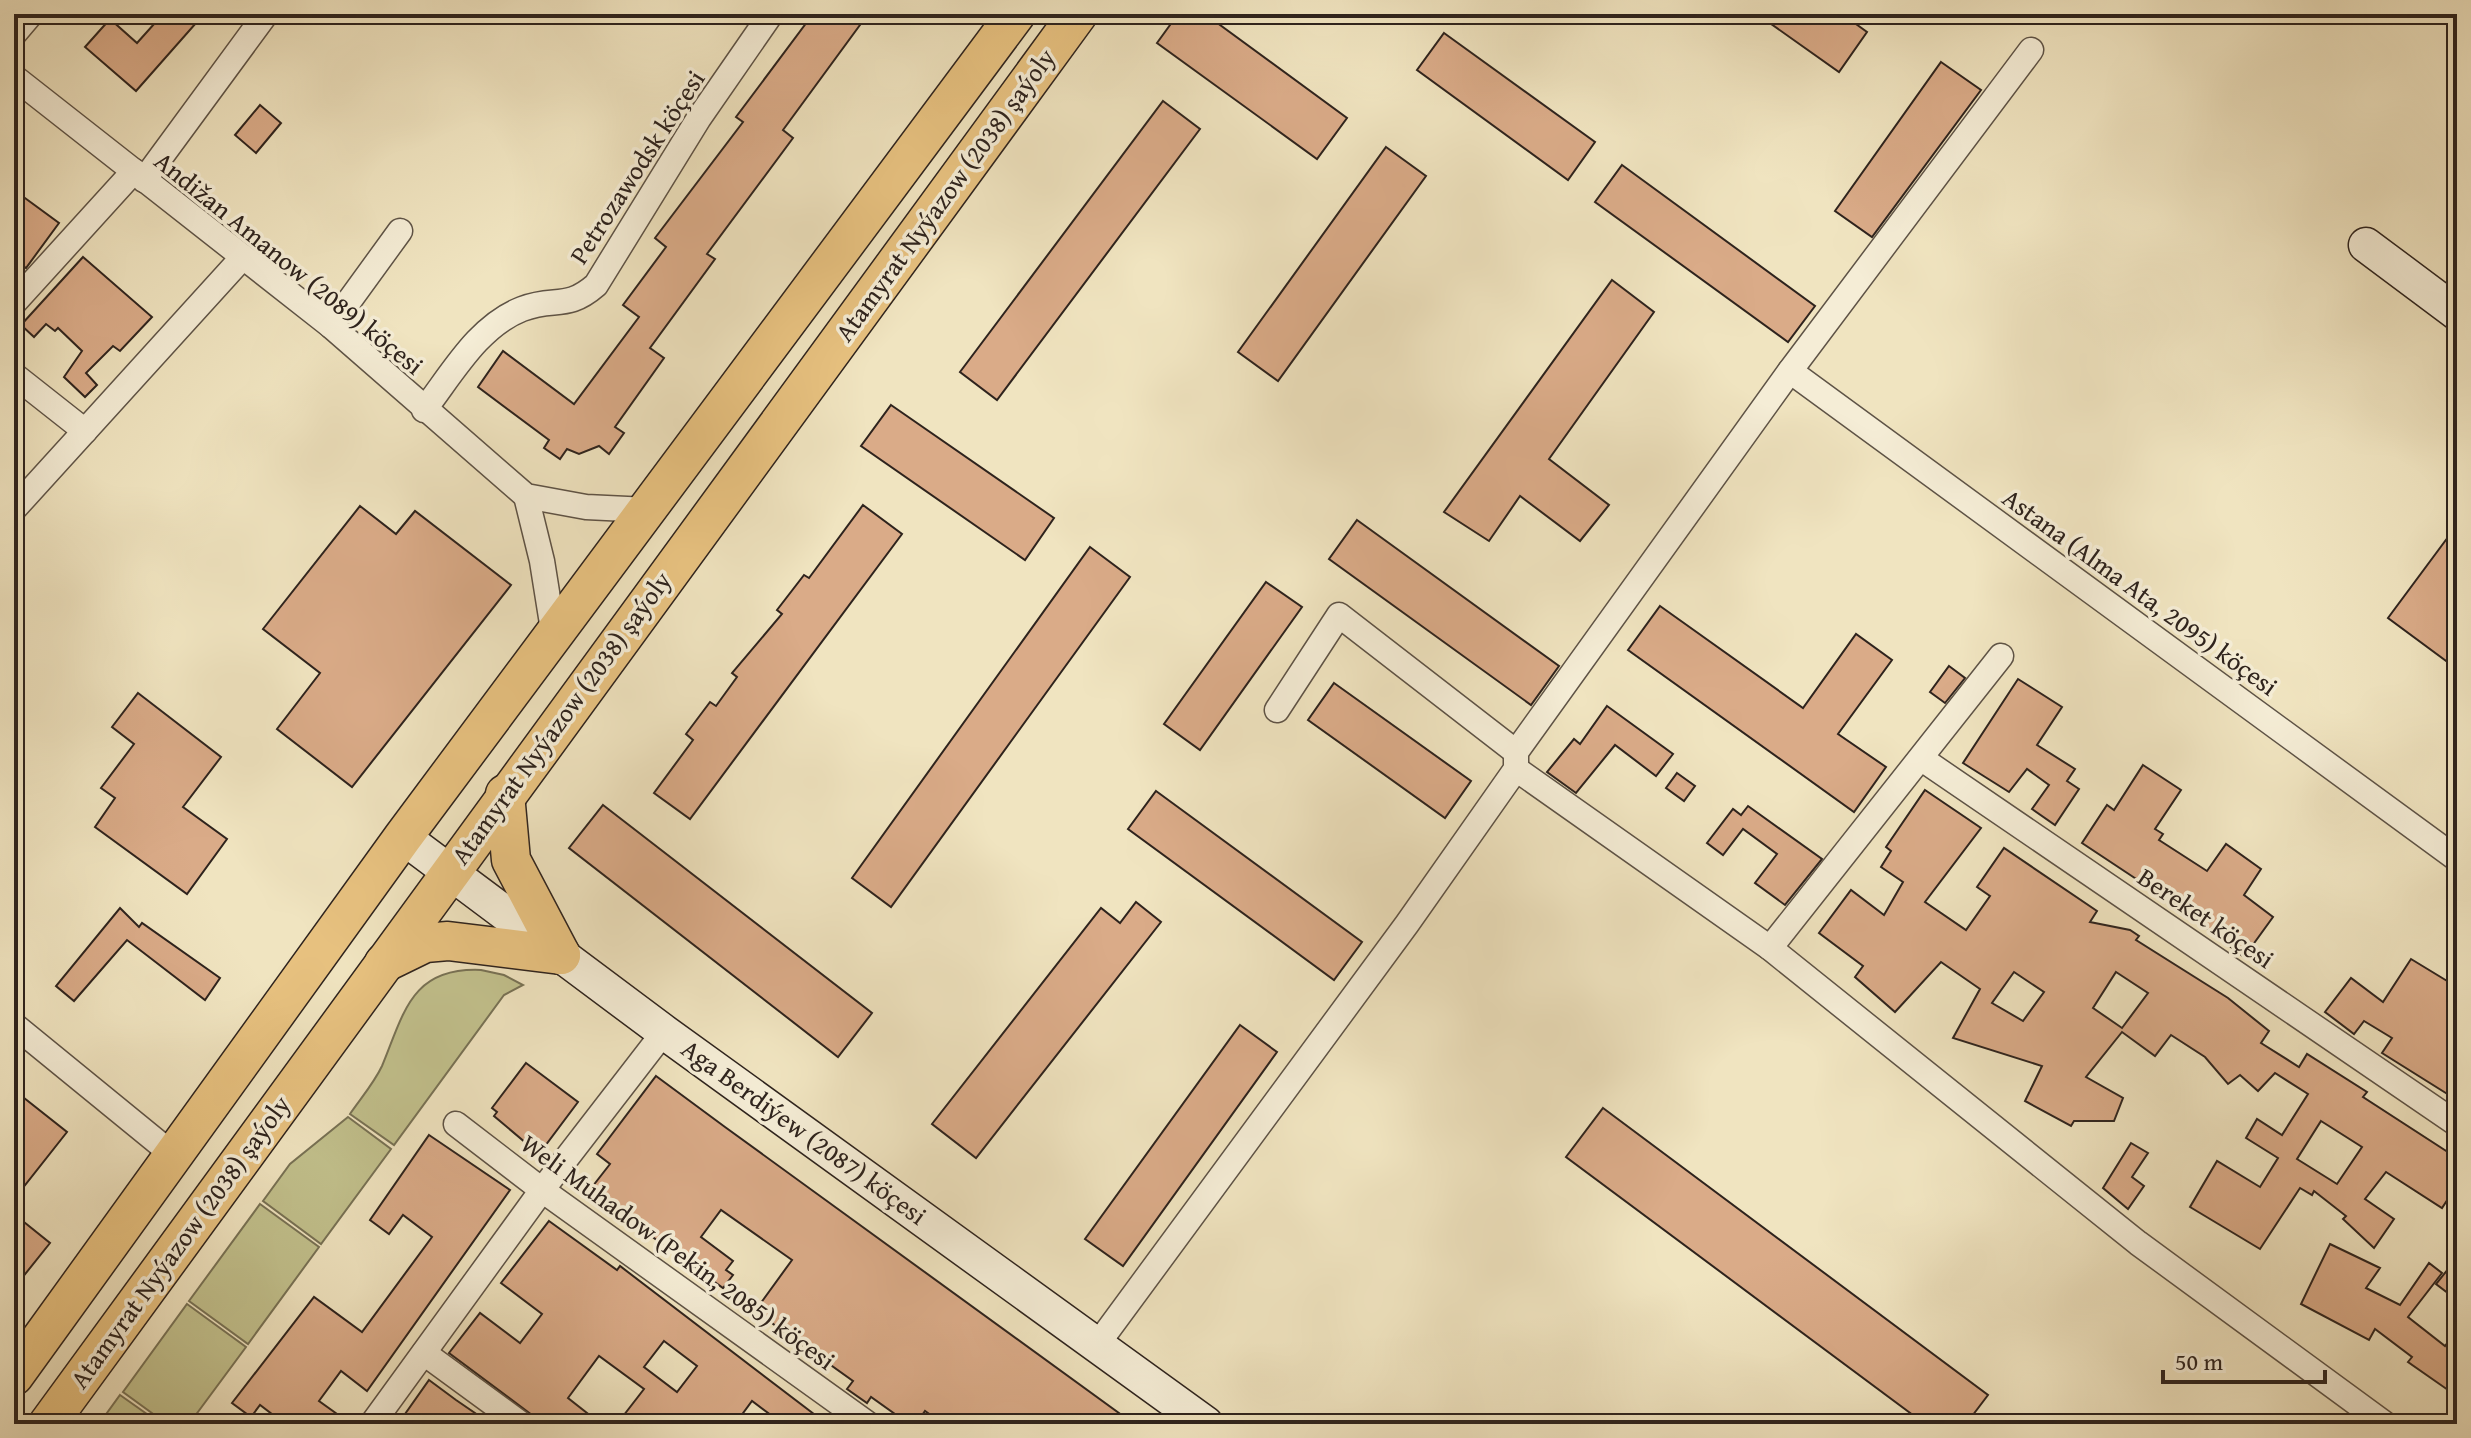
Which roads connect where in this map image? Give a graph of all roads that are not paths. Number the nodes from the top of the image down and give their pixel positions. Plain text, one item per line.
1 (31, 14) edge
2 (266, 14) edge
3 (771, 14) edge
4 (1016, 14) edge
5 (1078, 14) edge
6 (14, 34) edge
7 (2031, 50) dead end
8 (14, 77) edge
9 (139, 176) junction
10 (400, 231) dead end
11 (2366, 245) dead end
12 (243, 257) junction
13 (16, 297) edge
14 (2457, 313) edge
15 (331, 326) junction
16 (1790, 371) junction
17 (14, 375) edge
18 (424, 410) junction
19 (85, 431) junction
20 (526, 496) junction
21 (14, 509) edge
22 (648, 510) junction
23 (554, 636) junction
24 (2001, 656) dead end
25 (1277, 710) dead end
26 (1922, 759) junction
27 (1516, 760) junction
28 (505, 794) junction
29 (403, 837) junction
30 (2457, 859) edge
31 (449, 871) junction
32 (1770, 948) junction
33 (561, 955) junction
34 (381, 964) junction
35 (14, 1025) edge
36 (664, 1032) junction
37 (456, 1124) dead end
38 (2457, 1124) edge
39 (172, 1154) junction
40 (542, 1190) junction
41 (1097, 1345) junction
42 (424, 1353) junction
43 (14, 1376) edge
44 (48, 1424) edge
45 (372, 1424) edge
46 (521, 1424) edge
47 (868, 1424) edge
48 (1206, 1424) edge
49 (2385, 1424) edge

1 - 6 street
2 - 9 street
3 - 18 street, Petrozawodsk köçesi
4 - 22 main road, Atamyrat Nyýazow (2038) şaýoly
5 - 28 main road, Atamyrat Nyýazow (2038) şaýoly
7 - 16 street
8 - 9 street, Andižan Amanow (2089) köçesi
9 - 12 street, Andižan Amanow (2089) köçesi
9 - 13 street
10 - 15 street
11 - 14 street
12 - 15 street, Andižan Amanow (2089) köçesi
12 - 19 street
15 - 18 street, Andižan Amanow (2089) köçesi
16 - 27 street
16 - 30 street, Astana (Alma Ata, 2095) köçesi
17 - 19 street
18 - 20 street, Andižan Amanow (2089) köçesi
19 - 21 street
20 - 22 street, Andižan Amanow (2089) köçesi
20 - 23 street
22 - 23 main road, Atamyrat Nyýazow (2038) şaýoly
23 - 29 main road, Atamyrat Nyýazow (2038) şaýoly
24 - 26 street
25 - 27 street
26 - 32 street
26 - 38 street, Bereket köçesi
27 - 32 street
27 - 41 street
28 - 31 main road, Atamyrat Nyýazow (2038) şaýoly
28 - 33 main road
29 - 31 street, Aga Berdiýew (2087) köçesi
29 - 39 main road, Atamyrat Nyýazow (2038) şaýoly
31 - 33 street, Aga Berdiýew (2087) köçesi
31 - 34 main road, Atamyrat Nyýazow (2038) şaýoly
32 - 49 street
33 - 34 main road
33 - 36 street, Aga Berdiýew (2087) köçesi
34 - 44 main road, Atamyrat Nyýazow (2038) şaýoly
35 - 39 street
36 - 40 street
36 - 41 street, Aga Berdiýew (2087) köçesi
37 - 40 street, Weli Muhadow (Pekin, 2085) köçesi
39 - 43 main road, Atamyrat Nyýazow (2038) şaýoly
40 - 42 street
40 - 47 street, Weli Muhadow (Pekin, 2085) köçesi
41 - 48 street, Aga Berdiýew (2087) köçesi
42 - 45 street
42 - 46 street

